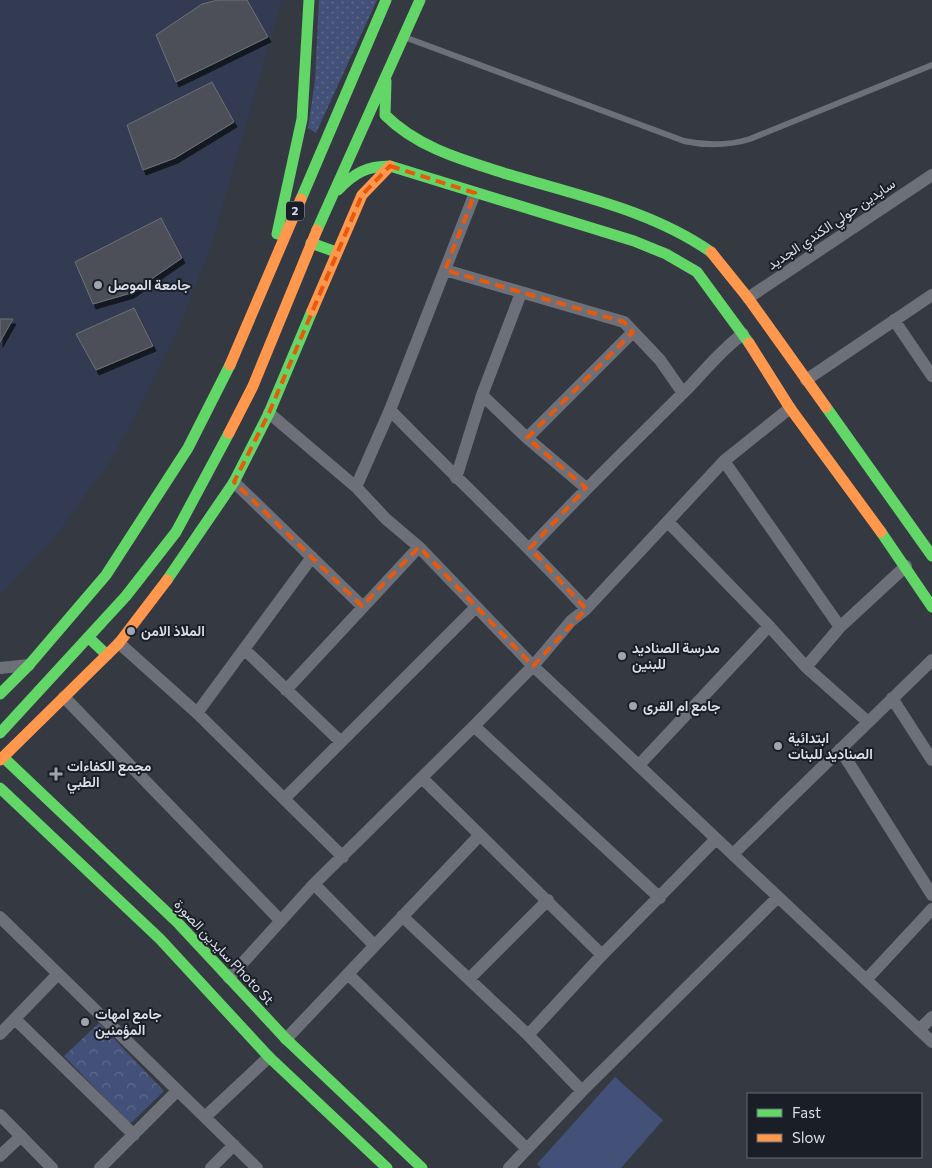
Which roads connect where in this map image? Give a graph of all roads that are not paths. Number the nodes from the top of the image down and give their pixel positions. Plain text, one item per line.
1 (309, 0) edge
2 (386, 0) edge
3 (420, 0) edge
4 (403, 36) junction
5 (932, 65) edge
6 (386, 74) junction
7 (390, 166) junction
8 (932, 175) edge
9 (475, 193) junction
10 (332, 196) junction
11 (680, 232) junction
12 (311, 243) junction
13 (336, 252) junction
14 (666, 254) junction
15 (445, 270) junction
16 (263, 282) junction
17 (522, 293) junction
18 (932, 295) edge
19 (748, 298) junction
20 (894, 320) junction
21 (633, 332) junction
22 (743, 334) junction
23 (932, 376) edge
24 (806, 380) junction
25 (683, 393) junction
26 (482, 395) junction
27 (790, 408) junction
28 (390, 410) junction
29 (269, 413) junction
30 (216, 428) junction
31 (527, 438) junction
32 (724, 461) junction
33 (456, 478) junction
34 (234, 482) junction
35 (356, 487) junction
36 (586, 488) junction
37 (668, 522) junction
38 (418, 547) junction
39 (530, 548) junction
40 (932, 556) edge
41 (312, 557) junction
42 (906, 566) junction
43 (362, 606) junction
44 (932, 607) edge
45 (475, 608) junction
46 (586, 609) junction
47 (769, 626) junction
48 (840, 628) junction
49 (88, 637) junction
50 (119, 642) junction
51 (244, 649) junction
52 (107, 655) junction
53 (932, 660) edge
54 (29, 665) junction
55 (534, 666) junction
56 (806, 666) junction
57 (0, 668) edge
58 (286, 690) junction
59 (0, 694) edge
60 (64, 697) junction
61 (892, 698) junction
62 (197, 713) junction
63 (868, 722) junction
64 (474, 726) junction
65 (0, 733) edge
66 (340, 741) junction
67 (840, 749) junction
68 (1, 758) edge
69 (932, 760) edge
70 (639, 765) junction
71 (422, 778) junction
72 (0, 788) edge
73 (284, 799) junction
74 (479, 836) junction
75 (716, 839) junction
76 (733, 854) junction
77 (343, 857) junction
78 (314, 884) junction
79 (932, 895) edge
80 (778, 897) junction
81 (660, 898) junction
82 (548, 900) junction
83 (932, 909) edge
84 (402, 916) junction
85 (1, 920) edge
86 (280, 920) junction
87 (374, 945) junction
88 (602, 955) junction
89 (58, 974) junction
90 (348, 974) junction
91 (229, 978) junction
92 (469, 979) junction
93 (866, 980) junction
94 (932, 1017) edge
95 (14, 1020) junction
96 (918, 1030) junction
97 (0, 1034) edge
98 (528, 1034) junction
99 (286, 1039) junction
100 (932, 1042) edge
101 (269, 1057) junction
102 (177, 1091) junction
103 (582, 1091) junction
104 (0, 1115) edge
105 (205, 1117) junction
106 (134, 1135) junction
107 (21, 1136) junction
108 (234, 1145) junction
109 (527, 1149) junction
110 (0, 1156) edge
111 (52, 1168) edge
112 (100, 1168) edge
113 (211, 1168) edge
114 (257, 1168) edge
115 (387, 1168) edge
116 (422, 1168) edge
117 (509, 1168) edge

1 - 16 main road
2 - 16 main road, 2
3 - 4 main road, 2
4 - 5 lane
4 - 6 main road, 2
6 - 10 main road, 2
6 - 11 main road
7 - 9 main road
7 - 10 main road
7 - 13 main road
8 - 19 street, سايدين حولي الكندي الجديد
9 - 14 main road
9 - 15 street
10 - 12 main road, 2
11 - 14 main road
11 - 19 main road
12 - 13 main road
12 - 30 main road, 2
13 - 29 main road
14 - 22 main road
15 - 17 street
15 - 28 street
16 - 30 main road, 2
17 - 21 street
17 - 26 street
18 - 20 street
19 - 24 main road
20 - 23 street
20 - 24 street
21 - 25 street
21 - 31 street
22 - 25 street
22 - 27 main road
24 - 40 main road
25 - 36 street
26 - 31 street
26 - 33 street
27 - 32 street
27 - 42 main road
28 - 33 street
28 - 35 street
29 - 34 main road
29 - 35 street
30 - 49 main road, 2
30 - 54 main road, 2
31 - 36 street
32 - 37 street
32 - 48 street
33 - 39 street
34 - 41 street
34 - 50 main road
35 - 38 street
36 - 39 street
37 - 46 street
37 - 47 street
38 - 43 street
38 - 45 street
39 - 46 street
41 - 43 street
41 - 51 street
42 - 44 main road
42 - 48 street
43 - 58 street
45 - 55 street
45 - 66 street
46 - 55 street
47 - 56 street
47 - 70 street
48 - 56 street
49 - 52 main road
49 - 65 main road, 2
50 - 52 main road
50 - 62 street
51 - 58 street
51 - 62 street
52 - 60 main road
53 - 61 street
54 - 57 street
54 - 59 main road, 2
55 - 64 street
55 - 70 street
56 - 63 street
58 - 66 street
60 - 68 main road
60 - 86 street
61 - 63 street
61 - 69 street
62 - 73 street
63 - 67 street
64 - 71 street
64 - 81 street
66 - 73 street
67 - 76 street
67 - 79 street
68 - 91 main road, سايدين الصورة Photo St
70 - 75 street
71 - 74 street
71 - 77 street
72 - 101 main road
73 - 77 street
74 - 82 street
74 - 84 street
75 - 76 street
75 - 81 street
76 - 80 street
77 - 78 street
78 - 86 street
78 - 87 street
80 - 93 street
80 - 103 street
81 - 88 street
82 - 88 street
82 - 92 street
83 - 93 street
84 - 87 street
84 - 92 street
85 - 89 street
86 - 91 street
87 - 90 street
88 - 98 street
89 - 95 street
89 - 102 street
90 - 99 street
90 - 109 street
91 - 99 main road, سايدين الصورة Photo St
92 - 98 street
93 - 96 street
94 - 96 street
95 - 97 street
95 - 106 street
96 - 100 street
98 - 103 street
99 - 116 main road, سايدين الصورة Photo St
101 - 105 street
101 - 115 main road
102 - 105 street
102 - 106 street
103 - 109 street
104 - 107 street
105 - 108 street
106 - 112 street
107 - 110 street
107 - 111 street
108 - 113 street
108 - 114 street
109 - 117 street

